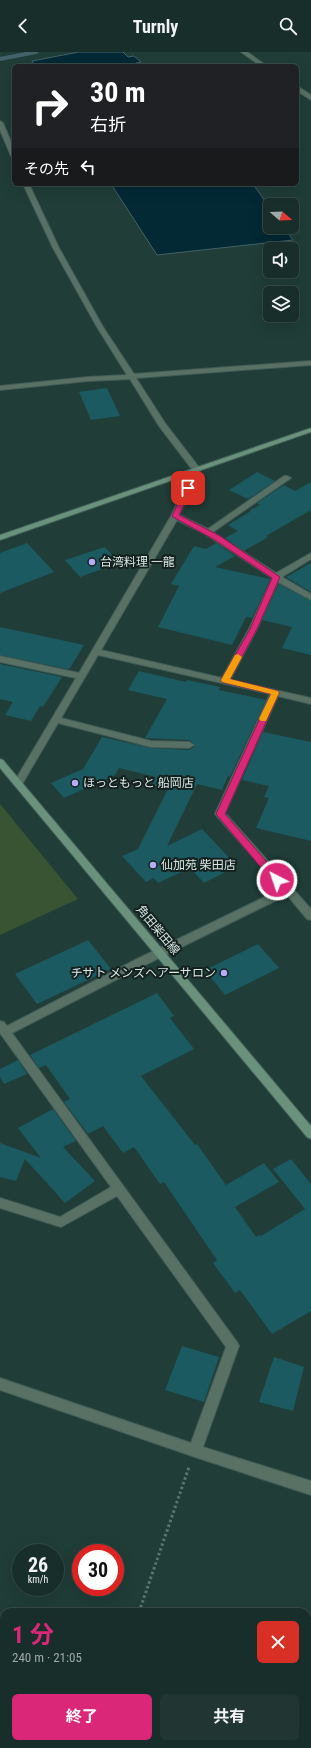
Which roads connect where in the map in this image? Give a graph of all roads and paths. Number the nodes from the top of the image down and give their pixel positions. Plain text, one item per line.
1 (244, 52) edge
2 (261, 64) edge
3 (299, 89) edge
4 (311, 98) edge
5 (0, 123) edge
6 (12, 151) edge
7 (27, 186) edge
8 (311, 362) edge
9 (130, 376) junction
10 (0, 388) edge
11 (311, 430) edge
12 (197, 470) junction
13 (287, 478) dead end
14 (188, 488) dead end
15 (175, 516) junction
16 (208, 532) junction
17 (0, 538) edge
18 (311, 555) edge
19 (276, 577) junction
20 (311, 597) edge
21 (97, 652) junction
22 (0, 659) edge
23 (82, 676) junction
24 (225, 680) junction
25 (275, 693) junction
26 (311, 700) edge
27 (57, 720) junction
28 (189, 745) dead end
29 (0, 762) edge
30 (18, 784) junction
31 (287, 891) junction
32 (311, 916) edge
33 (160, 953) junction
34 (2, 1029) edge
35 (311, 1134) edge
36 (119, 1189) junction
37 (0, 1203) edge
38 (0, 1384) edge
39 (195, 1451) junction
40 (311, 1488) edge
41 (140, 1608) edge

1 - 2 street
3 - 4 street
5 - 6 street
7 - 9 street
8 - 9 street
9 - 10 street
9 - 12 street
11 - 12 main road
12 - 17 main road
13 - 16 street
14 - 15 street
15 - 16 street
15 - 21 street
16 - 19 street
18 - 19 street
19 - 20 street
19 - 24 street
21 - 23 street
21 - 24 street
22 - 23 street
23 - 27 street
24 - 25 street
25 - 26 street
25 - 31 street
27 - 28 street
27 - 30 street
29 - 30 main road, 角田柴田線
30 - 33 main road, 角田柴田線
31 - 32 street
31 - 33 street
33 - 34 street
33 - 35 main road, 角田柴田線
34 - 36 street
36 - 37 street
36 - 39 street
38 - 39 street
39 - 40 street
39 - 41 path

